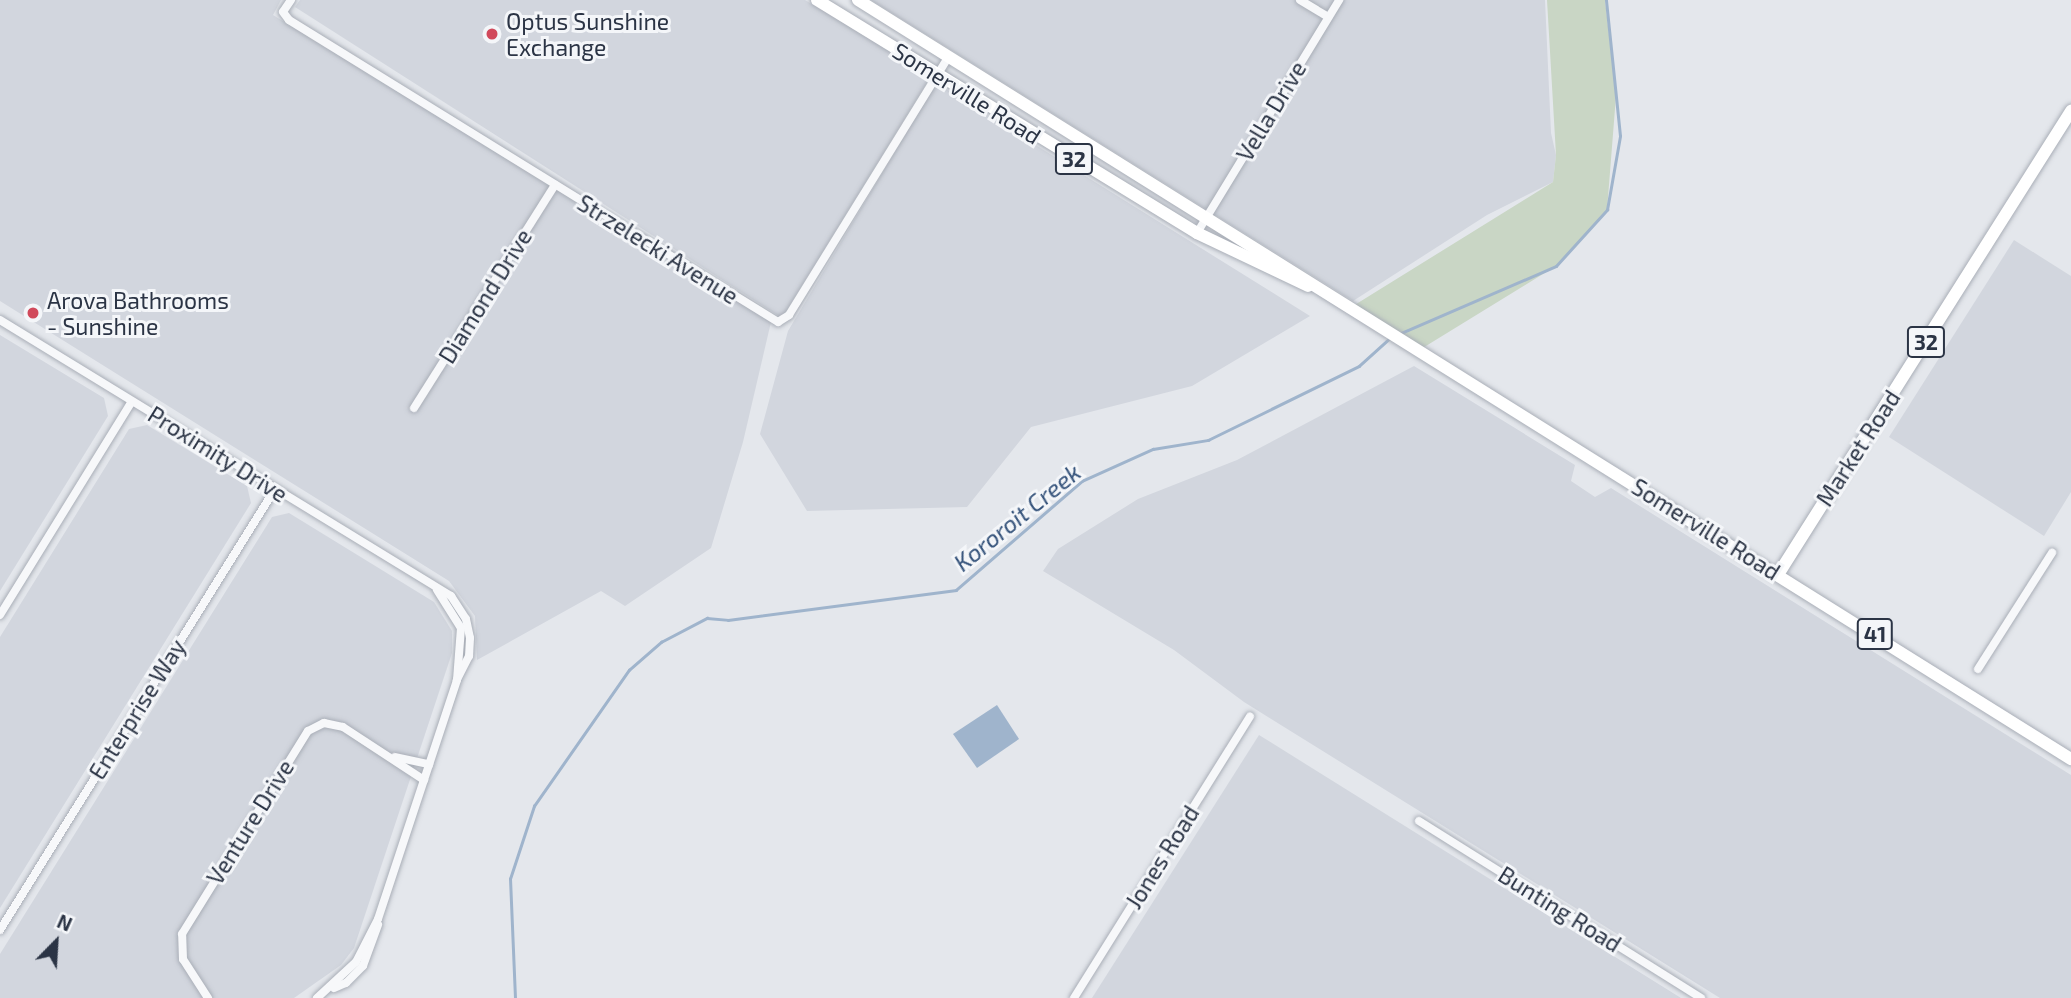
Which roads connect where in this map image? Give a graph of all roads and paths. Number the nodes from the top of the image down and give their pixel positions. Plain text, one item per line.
1 (291, 0) edge
2 (817, 0) edge
3 (858, 0) edge
4 (1300, 0) edge
5 (1339, 0) edge
6 (1328, 17) junction
7 (949, 56) junction
8 (938, 75) junction
9 (2071, 111) edge
10 (555, 185) junction
11 (1207, 216) junction
12 (1197, 233) junction
13 (1341, 299) junction
14 (0, 320) edge
15 (132, 401) junction
16 (414, 408) dead end
17 (275, 489) junction
18 (2052, 553) dead end
19 (1779, 573) junction
20 (0, 615) edge
21 (1978, 669) dead end
22 (1251, 716) dead end
23 (392, 757) junction
24 (2071, 759) edge
25 (429, 764) junction
26 (424, 779) junction
27 (1419, 821) dead end
28 (0, 930) edge
29 (208, 998) edge
30 (317, 998) edge
31 (1074, 998) edge
32 (1701, 998) edge

1 - 10 street, Strzelecki Avenue
2 - 8 main road, Somerville Road / 32
3 - 7 main road, Somerville Road / 32
4 - 6 street
5 - 6 street, Vella Drive
6 - 11 street, Vella Drive
7 - 8 street, Strzelecki Avenue
7 - 11 main road, Somerville Road / 32
8 - 10 street, Strzelecki Avenue
8 - 12 main road, Somerville Road / 32
9 - 19 main road, Market Road / 32
10 - 16 street, Diamond Drive
11 - 12 street, Vella Drive
11 - 13 main road, Somerville Road / 32
12 - 13 main road, Somerville Road / 32
13 - 19 main road, Somerville Road / 32
14 - 15 street, Proximity Drive
15 - 17 street, Proximity Drive
15 - 20 street
17 - 25 street, Proximity Drive
17 - 28 street, Enterprise Way
18 - 21 street
19 - 24 main road, Somerville Road / 41
22 - 31 street, Jones Road
23 - 25 street, Venture Drive
23 - 26 street, Venture Drive
23 - 29 street, Venture Drive
25 - 26 street, Proximity Drive
26 - 30 street, Proximity Drive
27 - 32 street, Bunting Road

